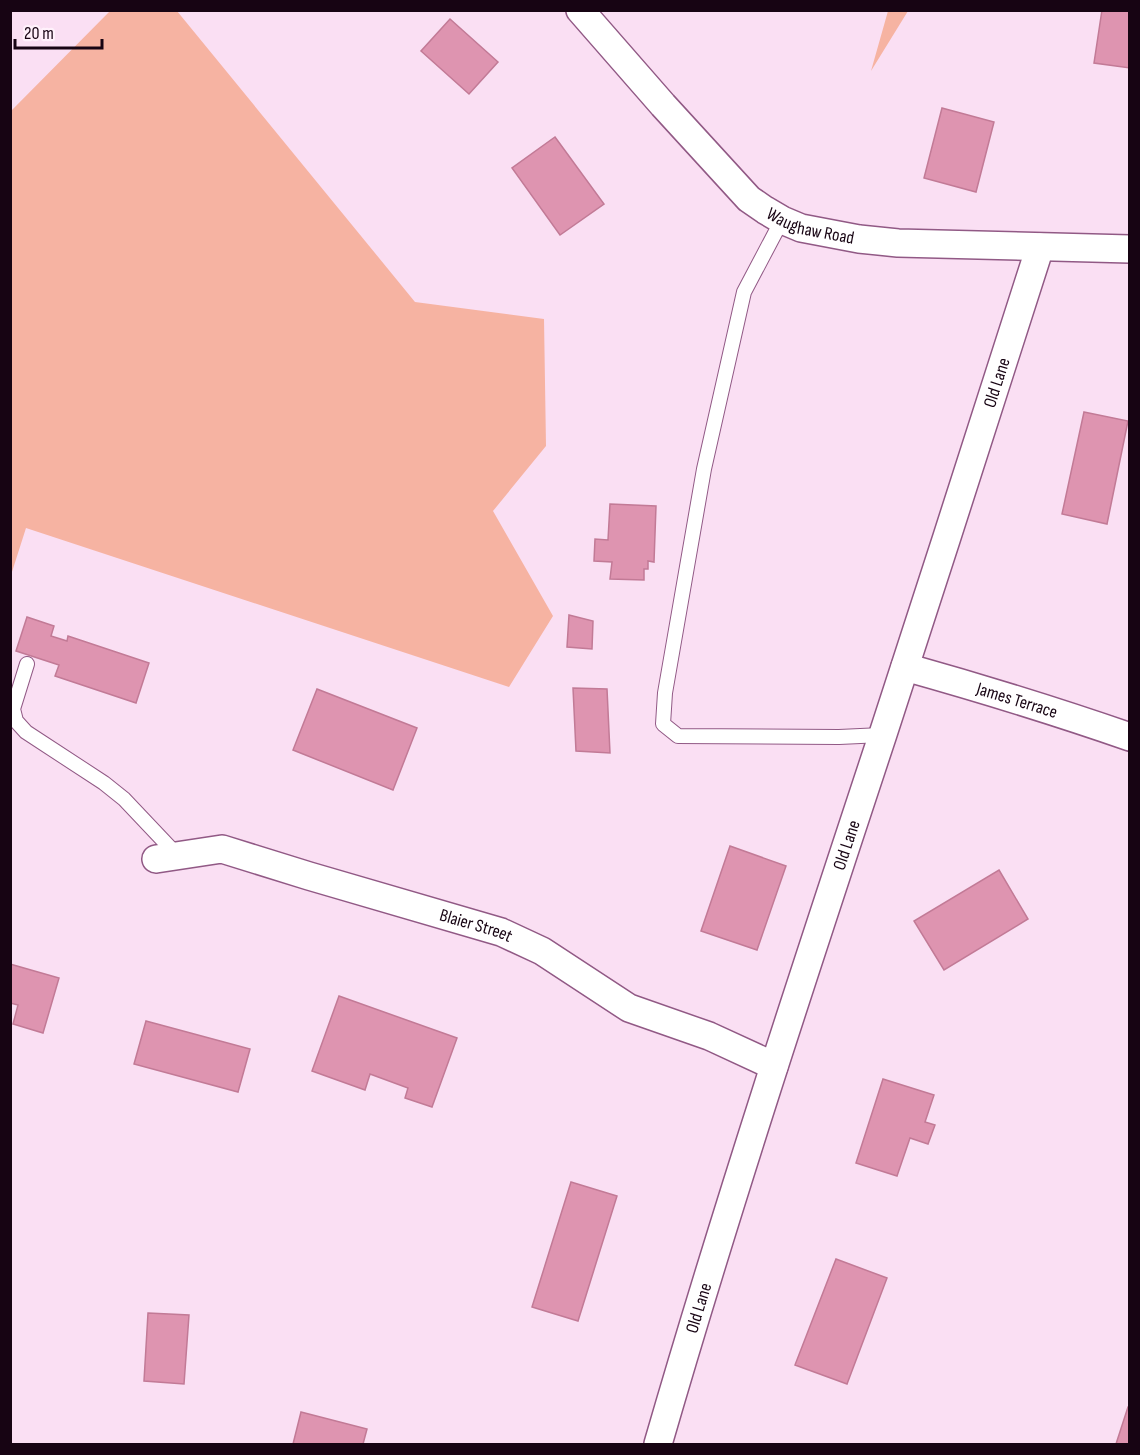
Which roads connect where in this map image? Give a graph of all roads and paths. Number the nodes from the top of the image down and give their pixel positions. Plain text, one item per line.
1 (580, 10) edge
2 (782, 220) junction
3 (1040, 247) junction
4 (1130, 249) edge
5 (27, 664) dead end
6 (904, 667) junction
7 (882, 735) junction
8 (1130, 737) edge
9 (166, 857) joint
10 (774, 1066) junction
11 (658, 1444) edge

1 - 2 street, Waughaw Road
2 - 3 street, Waughaw Road
2 - 7 lane
3 - 4 street, Waughaw Road
3 - 6 street, Old Lane
5 - 9 lane
6 - 7 street, Old Lane
6 - 8 street, James Terrace
7 - 10 street, Old Lane
9 - 10 street, Blaier Street
10 - 11 street, Old Lane

